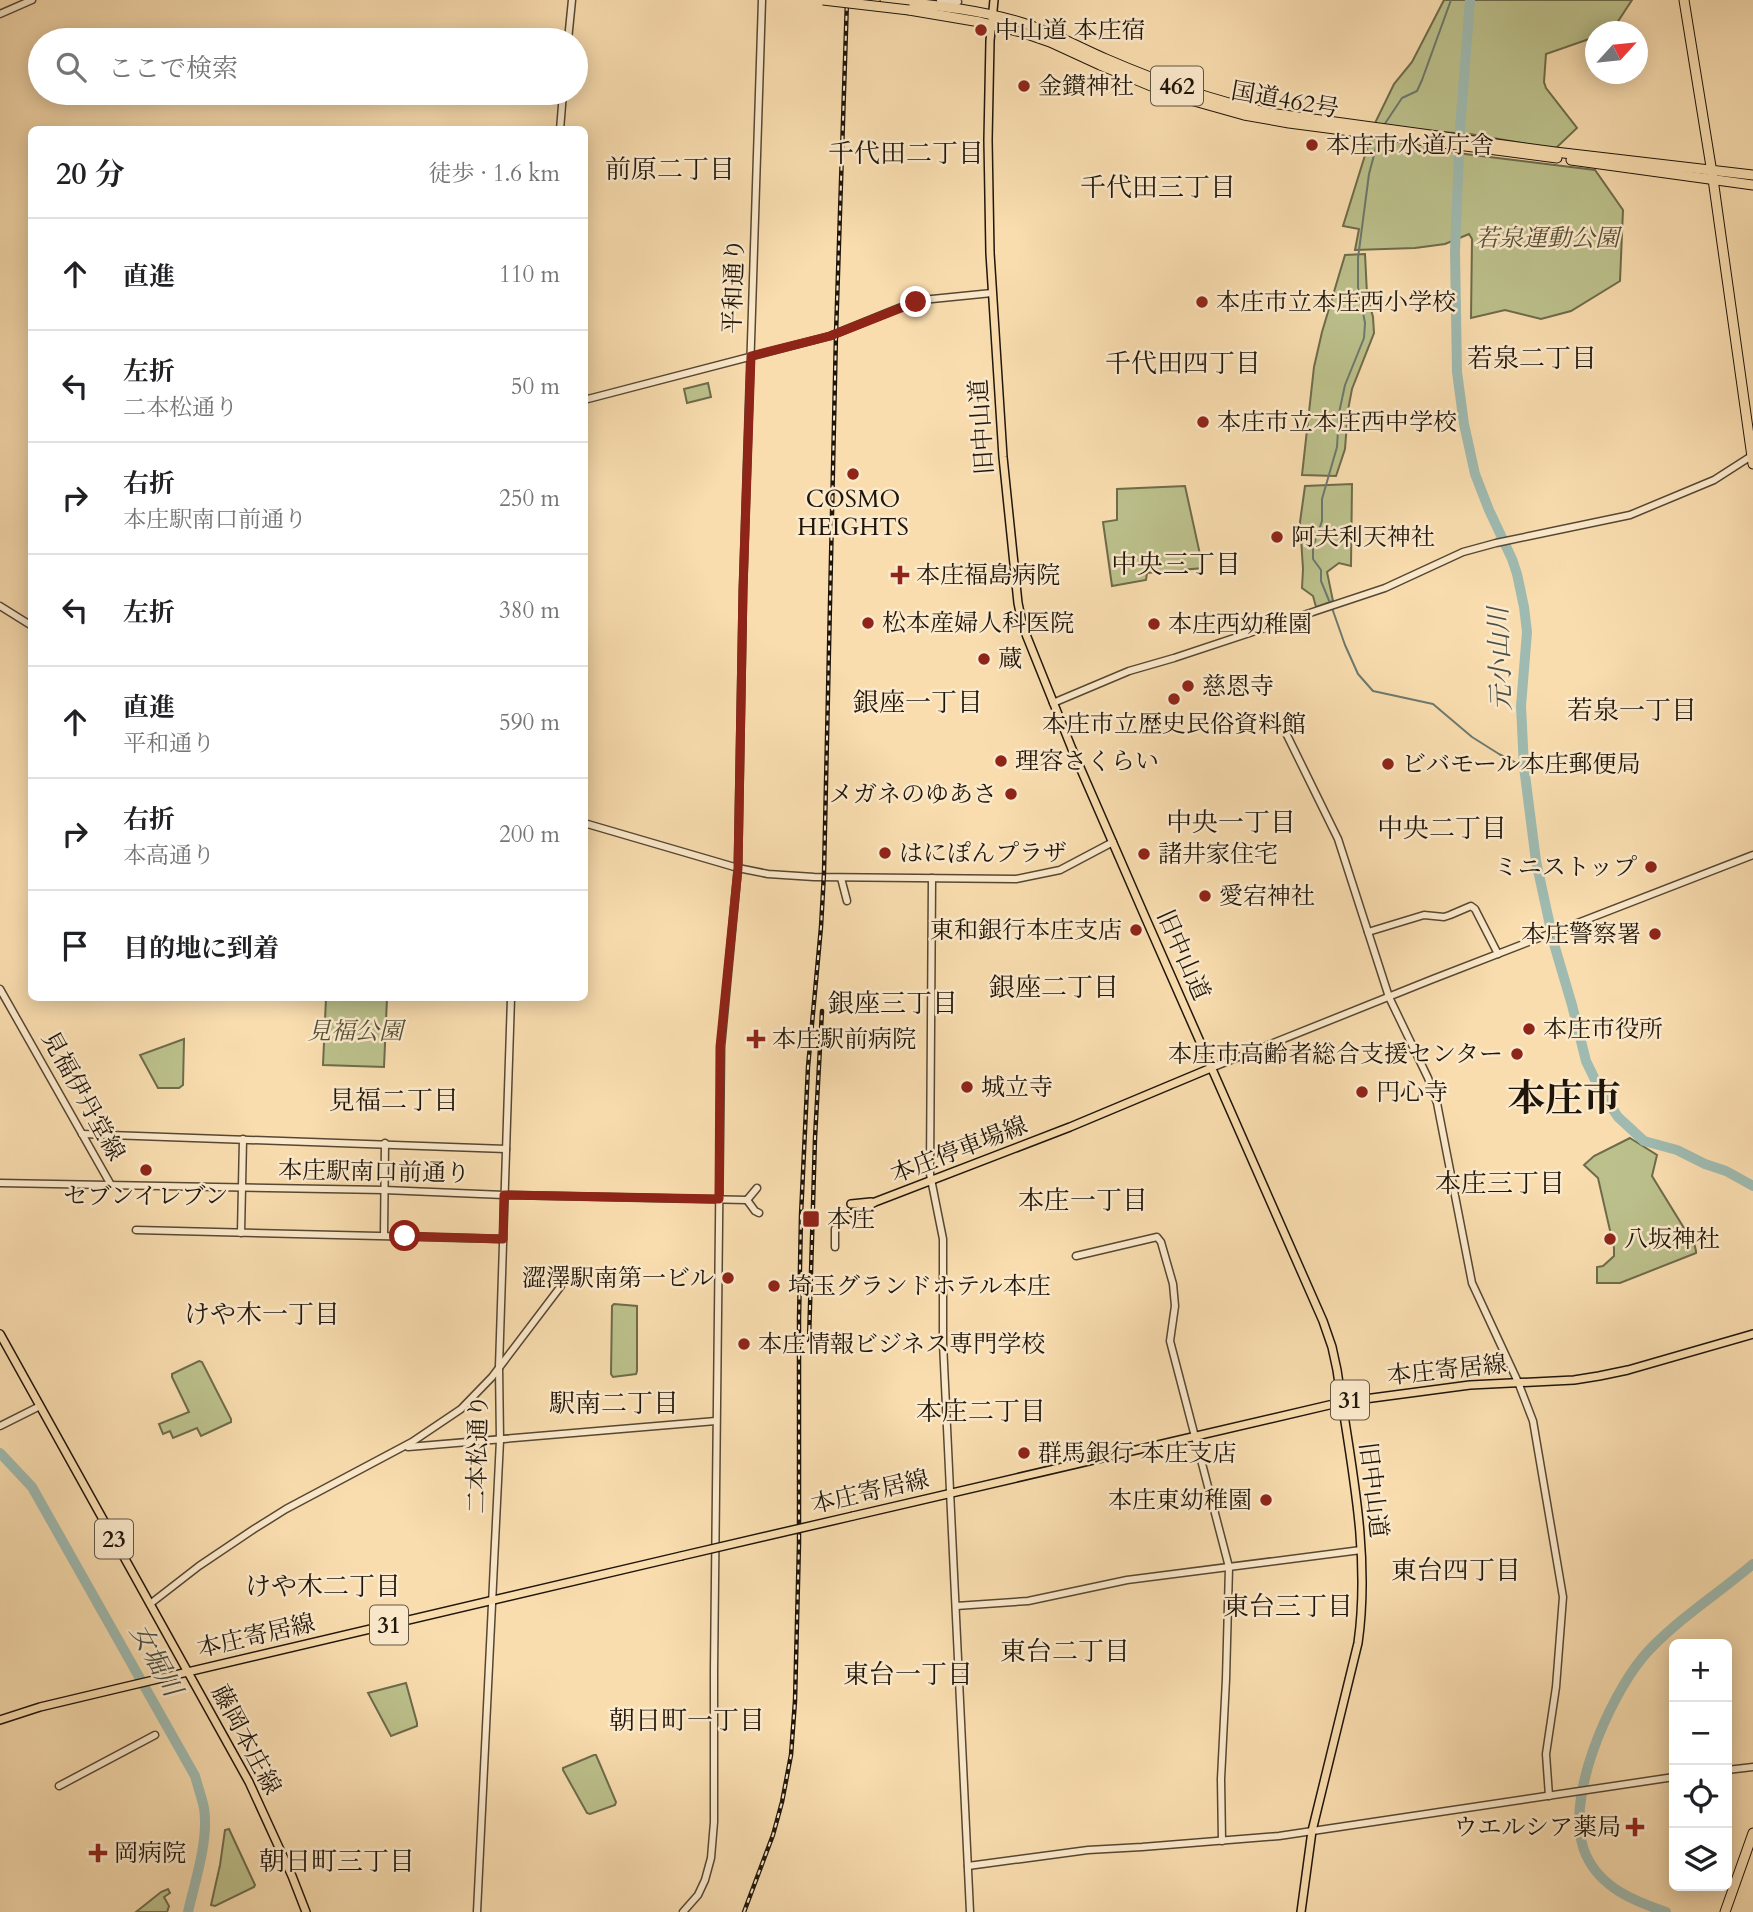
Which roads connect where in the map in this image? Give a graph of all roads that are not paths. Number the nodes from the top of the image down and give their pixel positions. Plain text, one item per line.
1 (32, 0) edge
2 (572, 0) edge
3 (762, 0) edge
4 (823, 0) edge
5 (885, 0) edge
6 (940, 0) edge
7 (994, 0) edge
8 (1684, 0) edge
9 (958, 2) dead end
10 (909, 6) junction
11 (0, 14) edge
12 (991, 20) junction
13 (569, 28) edge
14 (562, 105) edge
15 (559, 126) edge
16 (1713, 175) junction
17 (1753, 175) edge
18 (1753, 185) edge
19 (992, 293) junction
20 (751, 356) junction
21 (588, 399) edge
22 (1753, 458) edge
23 (0, 606) edge
24 (28, 624) edge
25 (1053, 703) junction
26 (1282, 725) dead end
27 (588, 824) edge
28 (1113, 842) junction
29 (1753, 855) edge
30 (738, 868) junction
31 (841, 878) junction
32 (851, 878) junction
33 (932, 878) junction
34 (1368, 932) junction
35 (1498, 954) junction
36 (0, 989) edge
37 (1389, 997) junction
38 (511, 1001) edge
39 (1211, 1068) junction
40 (82, 1134) junction
41 (243, 1139) junction
42 (385, 1143) junction
43 (506, 1149) junction
44 (931, 1181) junction
45 (0, 1182) edge
46 (111, 1185) junction
47 (241, 1188) junction
48 (757, 1188) dead end
49 (384, 1190) junction
50 (504, 1195) junction
51 (719, 1199) junction
52 (747, 1200) junction
53 (875, 1202) junction
54 (851, 1204) dead end
55 (759, 1213) dead end
56 (853, 1213) dead end
57 (835, 1229) dead end
58 (135, 1230) dead end
59 (241, 1233) junction
60 (384, 1235) junction
61 (503, 1239) junction
62 (835, 1247) dead end
63 (1076, 1256) dead end
64 (561, 1286) dead end
65 (0, 1334) edge
66 (1753, 1334) edge
67 (499, 1367) junction
68 (1518, 1382) junction
69 (1342, 1402) junction
70 (40, 1406) junction
71 (716, 1421) junction
72 (0, 1426) edge
73 (1195, 1436) junction
74 (500, 1440) junction
75 (403, 1448) junction
76 (950, 1493) junction
77 (1361, 1550) junction
78 (1229, 1567) junction
79 (493, 1600) junction
80 (150, 1604) junction
81 (956, 1606) junction
82 (188, 1672) junction
83 (0, 1720) edge
84 (155, 1735) dead end
85 (1753, 1766) edge
86 (1732, 1769) edge
87 (1669, 1778) edge
88 (59, 1786) dead end
89 (1549, 1796) junction
90 (1312, 1831) junction
91 (1753, 1833) edge
92 (1223, 1841) junction
93 (968, 1866) junction
94 (306, 1912) edge
95 (477, 1912) edge
96 (683, 1912) edge
97 (970, 1912) edge
98 (1301, 1912) edge
99 (1725, 1912) edge

1 - 11 street
2 - 13 street
3 - 20 street, 平和通り
4 - 10 highway, 国道462号 / 462, bridge
5 - 10 highway, 国道462号 / 462
6 - 9 street
7 - 12 main road, 旧中山道
8 - 16 highway
10 - 12 highway, 国道462号 / 462
12 - 16 highway, 国道462号 / 462
12 - 19 main road, 旧中山道
14 - 15 street
16 - 17 highway, 国道462号 / 462
16 - 18 highway, 国道462号 / 462
16 - 22 highway
19 - 20 street
19 - 25 main road, 旧中山道
20 - 21 street
20 - 30 street, 平和通り
22 - 25 street
23 - 24 street
25 - 28 main road, 旧中山道
26 - 34 street
27 - 30 street
28 - 33 street
28 - 39 main road, 旧中山道
29 - 35 street
30 - 31 street
30 - 51 street, 平和通り
31 - 32 street
31 - 32 street
32 - 33 street
33 - 44 street
34 - 35 street
34 - 37 street
35 - 37 street
36 - 40 street, 見福伊丹堂線
37 - 39 street
37 - 68 street
38 - 43 street, 二本松通り
39 - 44 main road, 本庄停車場線
39 - 69 main road, 旧中山道
40 - 41 street
40 - 46 street, 見福伊丹堂線
41 - 42 street
41 - 47 street
42 - 43 street
42 - 49 street
43 - 50 street, 二本松通り
44 - 53 main road, 本庄停車場線
44 - 76 street
45 - 46 street, 本庄駅南口前通り
46 - 47 street, 本庄駅南口前通り
47 - 49 street, 本庄駅南口前通り
47 - 59 street
48 - 52 street
49 - 50 street, 本庄駅南口前通り
49 - 60 street
50 - 51 street, 本庄駅南口前通り
50 - 61 street, 二本松通り
51 - 52 street, 本庄駅南口前通り
51 - 71 street, 平和通り
52 - 55 street
53 - 54 main road
53 - 56 main road
57 - 62 street
58 - 59 street
59 - 60 street
60 - 61 street
61 - 67 street, 二本松通り
63 - 73 street
64 - 67 street
65 - 70 main road, 藤岡本庄線 / 23
66 - 68 main road, 本庄寄居線 / 31
67 - 74 street, 二本松通り
67 - 75 street
68 - 69 main road, 本庄寄居線 / 31
68 - 89 street
69 - 73 main road, 本庄寄居線 / 31
69 - 77 main road, 旧中山道
70 - 72 street
70 - 80 main road, 藤岡本庄線 / 23
71 - 74 street
71 - 96 street, 平和通り
73 - 76 main road, 本庄寄居線 / 31
73 - 78 street
74 - 75 street
74 - 79 street, 二本松通り
75 - 80 street
76 - 79 main road, 本庄寄居線 / 31, bridge
76 - 81 street
77 - 78 street
77 - 90 main road, 旧中山道
78 - 81 street
78 - 92 street
79 - 82 main road, 本庄寄居線 / 31
79 - 95 street, 二本松通り
80 - 82 main road, 藤岡本庄線 / 23
81 - 93 street
82 - 83 main road, 本庄寄居線 / 31
82 - 94 main road, 藤岡本庄線 / 23
84 - 88 street
85 - 86 street
87 - 89 street
89 - 90 street
90 - 92 street
90 - 98 main road, 旧中山道
91 - 99 highway
92 - 93 street
93 - 97 street

